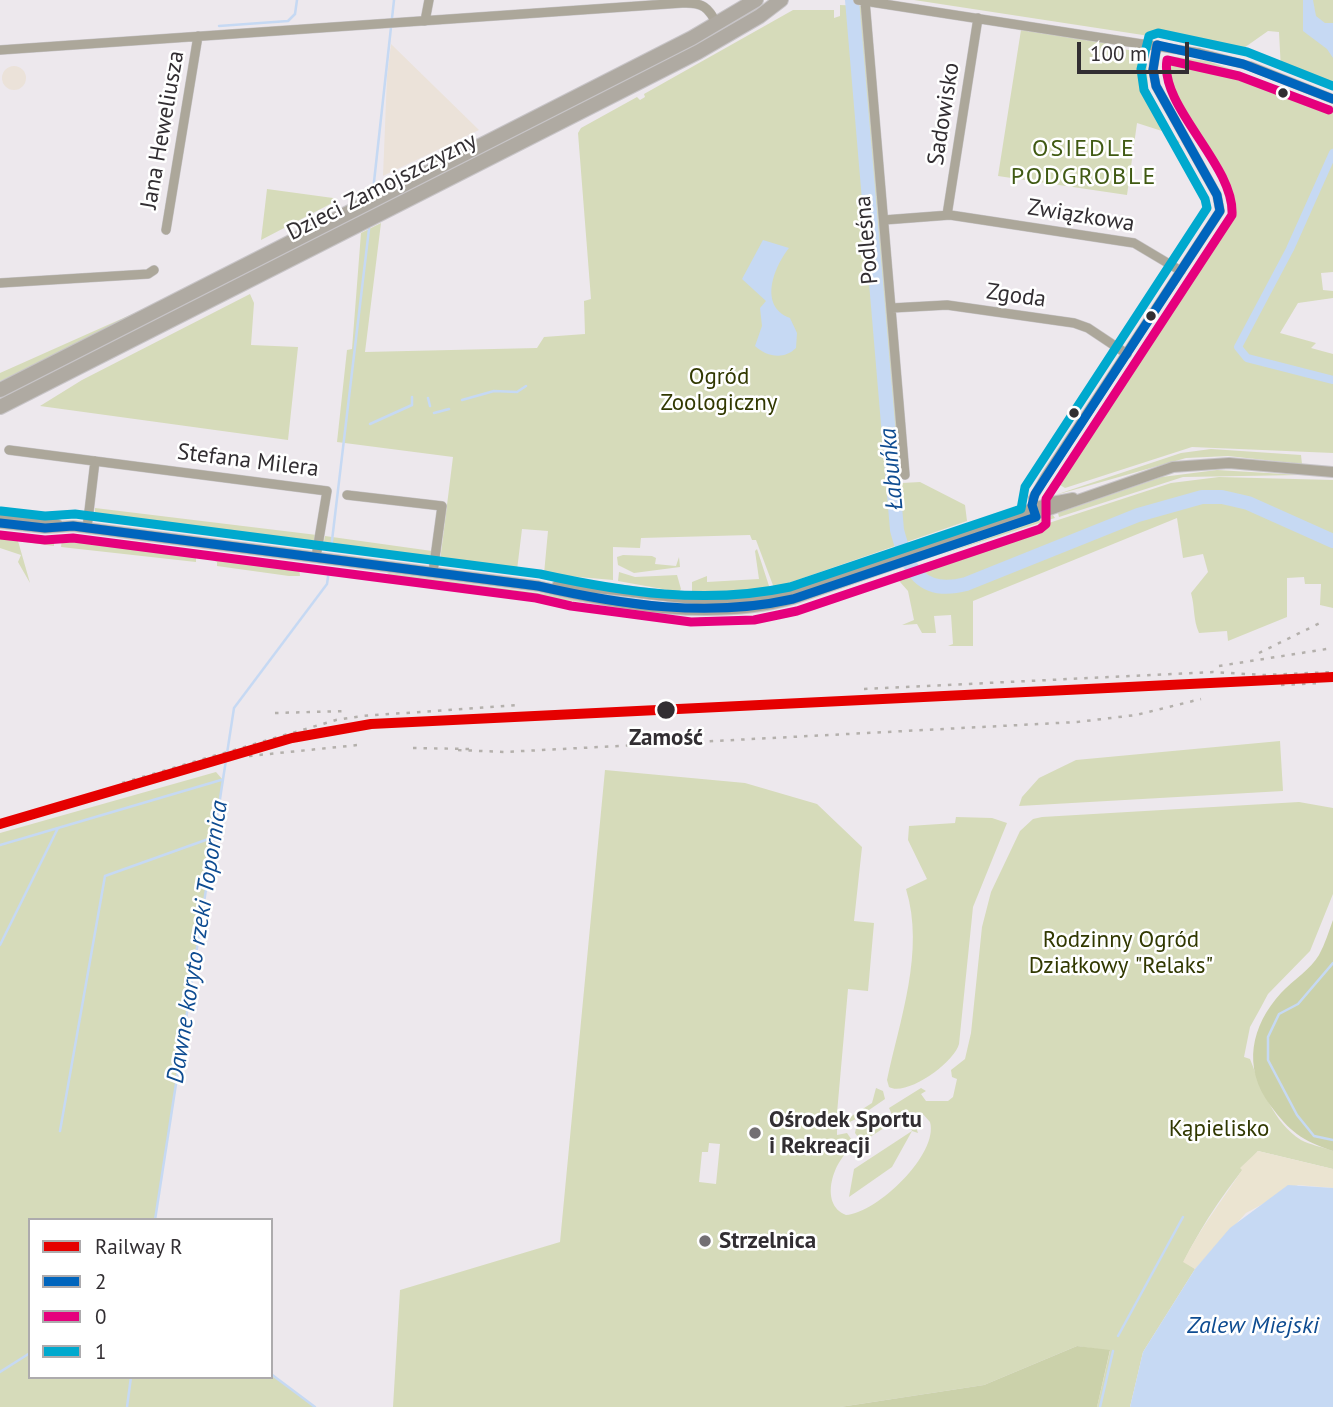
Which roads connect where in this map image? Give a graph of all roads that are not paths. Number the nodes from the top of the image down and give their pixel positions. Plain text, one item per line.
1 (429, 0) edge
2 (756, 0) edge
3 (781, 0) edge
4 (861, 0) edge
5 (978, 18) junction
6 (425, 21) junction
7 (717, 25) junction
8 (198, 36) junction
9 (1157, 45) junction
10 (0, 50) edge
11 (1333, 99) edge
12 (947, 215) junction
13 (884, 220) junction
14 (166, 230) dead end
15 (154, 271) dead end
16 (1181, 271) junction
17 (0, 283) edge
18 (892, 308) junction
19 (1127, 354) junction
20 (0, 390) edge
21 (0, 407) edge
22 (9, 450) dead end
23 (95, 461) junction
24 (1333, 472) edge
25 (905, 475) dead end
26 (347, 495) dead end
27 (0, 513) edge
28 (1035, 513) junction
29 (0, 523) edge
30 (58, 525) junction
31 (87, 528) junction
32 (316, 557) junction
33 (433, 572) junction

1 - 6 street
2 - 7 main road, Dzieci Zamojszczyzny
3 - 21 main road, Dzieci Zamojszczyzny
4 - 5 street
4 - 13 street, Podleśna
5 - 9 street
5 - 12 street, Sadowisko
6 - 7 street
6 - 8 street
7 - 20 main road, Dzieci Zamojszczyzny
8 - 10 street
8 - 14 street, Jana Heweliusza
9 - 11 street
9 - 16 street
12 - 13 street, Związkowa
12 - 16 street, Związkowa
13 - 18 street, Podleśna
15 - 17 street
16 - 19 street
18 - 19 street, Zgoda
18 - 25 street, Podleśna
19 - 28 street
22 - 23 street, Stefana Milera
23 - 31 street
23 - 32 street, Stefana Milera
24 - 28 street
26 - 33 street, Stefana Milera
27 - 30 street
28 - 33 street
29 - 30 street
30 - 31 street
31 - 32 street
32 - 33 street

